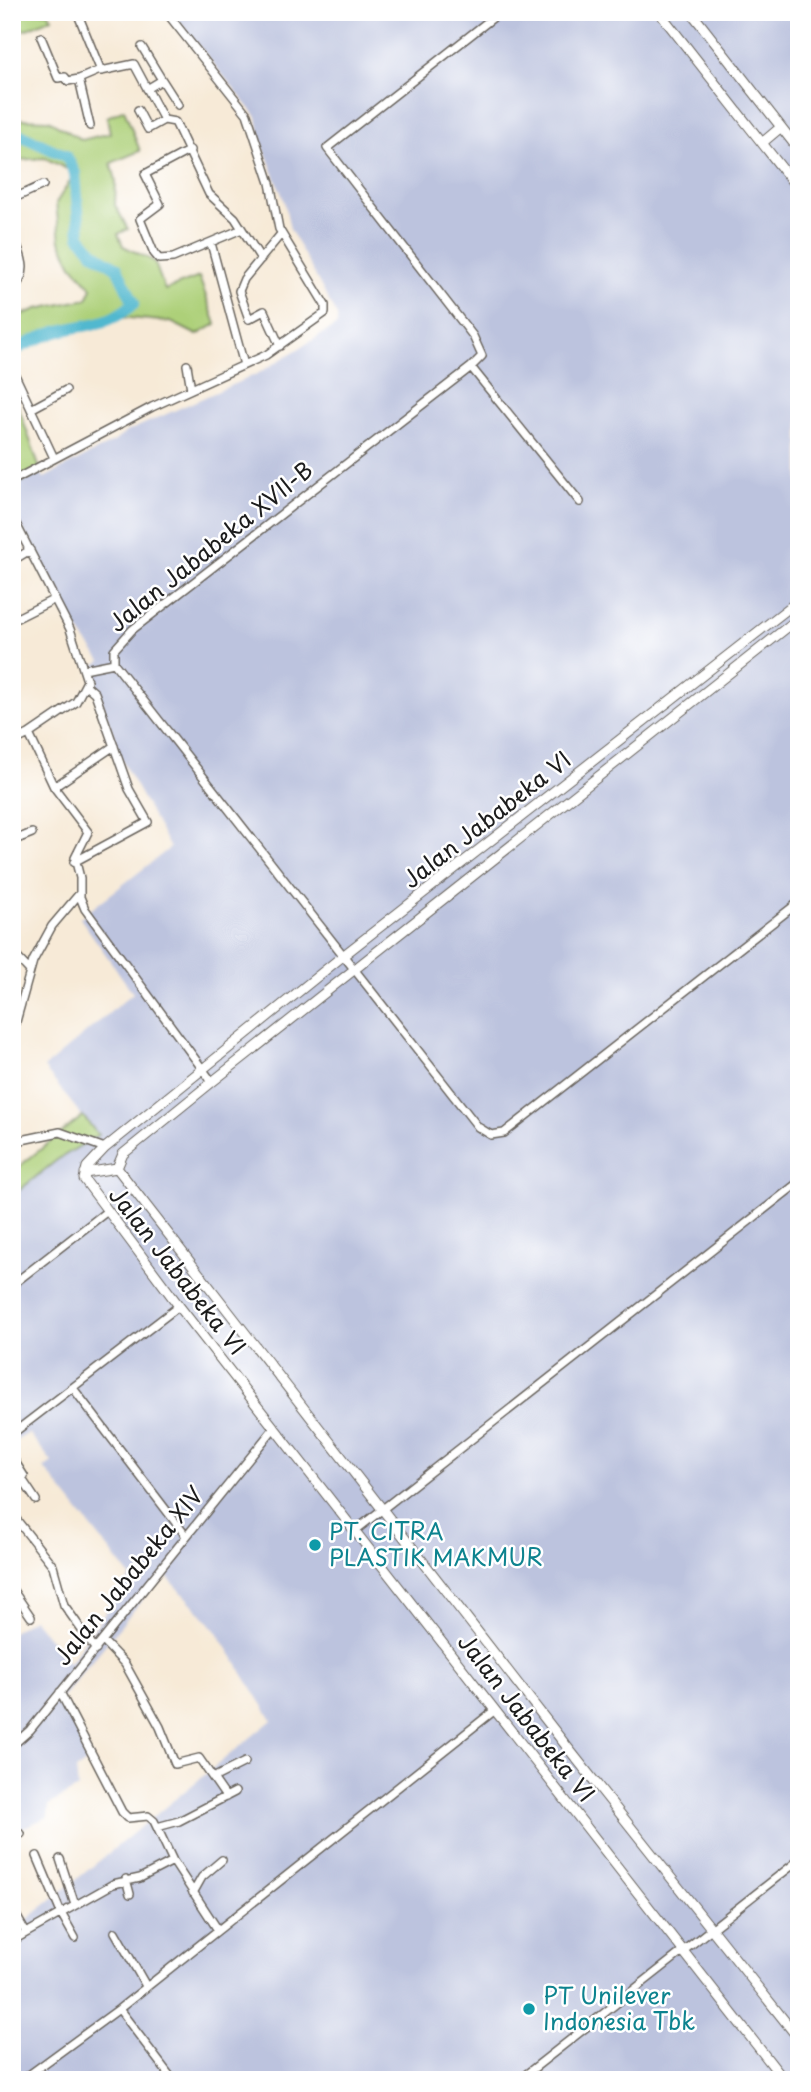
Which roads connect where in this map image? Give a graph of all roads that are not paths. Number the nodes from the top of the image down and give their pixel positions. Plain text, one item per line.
1 (77, 12) edge
2 (166, 12) edge
3 (500, 12) edge
4 (659, 12) edge
5 (691, 12) edge
6 (41, 37) dead end
7 (142, 47) dead end
8 (100, 70) junction
9 (79, 79) junction
10 (162, 80) junction
11 (147, 89) junction
12 (178, 105) dead end
13 (138, 110) dead end
14 (164, 120) junction
15 (90, 126) dead end
16 (781, 127) junction
17 (762, 143) junction
18 (190, 150) junction
19 (799, 150) edge
20 (43, 185) dead end
21 (799, 190) edge
22 (12, 199) edge
23 (242, 229) junction
24 (12, 232) edge
25 (281, 234) junction
26 (211, 243) junction
27 (261, 259) junction
28 (12, 290) edge
29 (280, 346) junction
30 (187, 365) dead end
31 (244, 365) junction
32 (471, 367) junction
33 (16, 377) dead end
34 (191, 389) junction
35 (66, 390) dead end
36 (31, 409) junction
37 (54, 458) junction
38 (12, 481) edge
39 (580, 502) dead end
40 (12, 516) edge
41 (30, 550) junction
42 (12, 561) edge
43 (55, 599) junction
44 (799, 600) edge
45 (790, 607) junction
46 (17, 618) dead end
47 (799, 618) edge
48 (114, 663) junction
49 (84, 669) junction
50 (87, 686) junction
51 (29, 734) junction
52 (12, 742) edge
53 (114, 746) junction
54 (54, 787) junction
55 (32, 833) dead end
56 (12, 841) edge
57 (74, 862) junction
58 (80, 893) junction
59 (799, 902) edge
60 (12, 952) edge
61 (344, 955) junction
62 (29, 970) junction
63 (355, 970) junction
64 (12, 1036) edge
65 (203, 1069) junction
66 (212, 1082) junction
67 (12, 1142) edge
68 (105, 1147) junction
69 (117, 1168) junction
70 (85, 1173) junction
71 (799, 1182) edge
72 (106, 1212) junction
73 (12, 1285) edge
74 (179, 1307) junction
75 (73, 1388) junction
76 (274, 1428) junction
77 (12, 1434) edge
78 (12, 1457) edge
79 (22, 1479) junction
80 (12, 1486) edge
81 (36, 1500) dead end
82 (381, 1509) junction
83 (12, 1514) edge
84 (358, 1528) junction
85 (186, 1536) junction
86 (12, 1589) edge
87 (31, 1617) dead end
88 (103, 1641) junction
89 (96, 1650) junction
90 (60, 1692) junction
91 (495, 1710) junction
92 (12, 1746) edge
93 (245, 1762) dead end
94 (213, 1778) junction
95 (235, 1792) dead end
96 (226, 1797) junction
97 (157, 1827) junction
98 (37, 1856) dead end
99 (60, 1859) dead end
100 (222, 1860) dead end
101 (799, 1860) edge
102 (173, 1861) junction
103 (126, 1879) junction
104 (193, 1893) junction
105 (130, 1894) dead end
106 (75, 1905) junction
107 (12, 1908) edge
108 (61, 1913) junction
109 (710, 1929) junction
110 (218, 1930) junction
111 (115, 1932) dead end
112 (26, 1933) junction
113 (75, 1938) dead end
114 (12, 1941) edge
115 (685, 1949) junction
116 (12, 1980) edge
117 (146, 1986) junction
118 (16, 1989) dead end
119 (119, 2009) junction
120 (799, 2039) edge
121 (22, 2080) edge
122 (173, 2080) edge
123 (519, 2080) edge
124 (784, 2080) edge

1 - 8 street
2 - 25 street
3 - 32 street
4 - 17 street
5 - 16 street
6 - 9 street
7 - 10 street
8 - 9 street
8 - 11 street
9 - 15 street
10 - 11 street
10 - 12 street
11 - 14 street
13 - 14 street
14 - 18 street
16 - 17 street
16 - 19 street
17 - 21 street
18 - 23 street
18 - 26 street
20 - 22 street
23 - 26 street
23 - 27 street
24 - 28 street
25 - 27 street
25 - 29 street
26 - 31 street
27 - 29 street
29 - 31 street
30 - 34 street
31 - 34 street
32 - 39 street
32 - 48 street, Jalan Jababeka XVII-B
33 - 36 street
34 - 37 street
35 - 36 street
36 - 37 street
37 - 38 street
40 - 41 street
41 - 42 street
41 - 43 street
43 - 46 street
43 - 49 street
44 - 45 street, Jalan Jababeka VI
45 - 47 street
45 - 61 street, Jalan Jababeka VI
47 - 63 street, Jalan Jababeka VI
48 - 49 street
48 - 61 street, Jalan Jababeka XVII-B
49 - 50 street
50 - 51 street
50 - 53 street
51 - 52 street
51 - 54 street
53 - 54 street
53 - 57 street
54 - 57 street
55 - 56 street
57 - 58 street
58 - 62 street
58 - 65 street
59 - 63 street, Jalan Jababeka XVII-B
60 - 62 street
61 - 63 street, Jalan Jababeka XVII-B
61 - 65 street, Jalan Jababeka VI
62 - 64 street
63 - 66 street, Jalan Jababeka VI
65 - 66 street
65 - 68 street, Jalan Jababeka VI
66 - 69 street, Jalan Jababeka VI
67 - 68 street
68 - 70 street, Jalan Jababeka VI
69 - 70 street
69 - 82 street, Jalan Jababeka VI
70 - 72 street, Jalan Jababeka VI
71 - 82 street
72 - 73 street
72 - 74 street, Jalan Jababeka VI
74 - 75 street
74 - 76 street, Jalan Jababeka VI
75 - 77 street
75 - 85 street
76 - 84 street, Jalan Jababeka VI
76 - 85 street, Jalan Jababeka XIV
78 - 79 street
79 - 80 street
79 - 81 street
82 - 84 street
82 - 109 street, Jalan Jababeka VI
83 - 89 street
84 - 91 street, Jalan Jababeka VI
85 - 88 street, Jalan Jababeka XIV
86 - 87 street
88 - 89 street, Jalan Jababeka XIV
88 - 94 street
89 - 90 street, Jalan Jababeka XIV
90 - 92 street, Jalan Jababeka XIV
90 - 97 street
91 - 110 street
91 - 115 street, Jalan Jababeka VI
93 - 94 street
94 - 96 street
95 - 96 street
96 - 97 street
97 - 102 street
98 - 108 street
99 - 106 street
100 - 104 street
101 - 109 street
102 - 103 street
102 - 104 street
103 - 105 street
103 - 106 street
104 - 110 street
106 - 108 street
107 - 112 street
108 - 112 street
108 - 113 street
109 - 115 street
109 - 120 street, Jalan Jababeka VI
110 - 117 street
111 - 117 street
112 - 114 street
115 - 123 street
115 - 124 street, Jalan Jababeka VI
116 - 118 street
117 - 119 street
119 - 121 street
119 - 122 street

